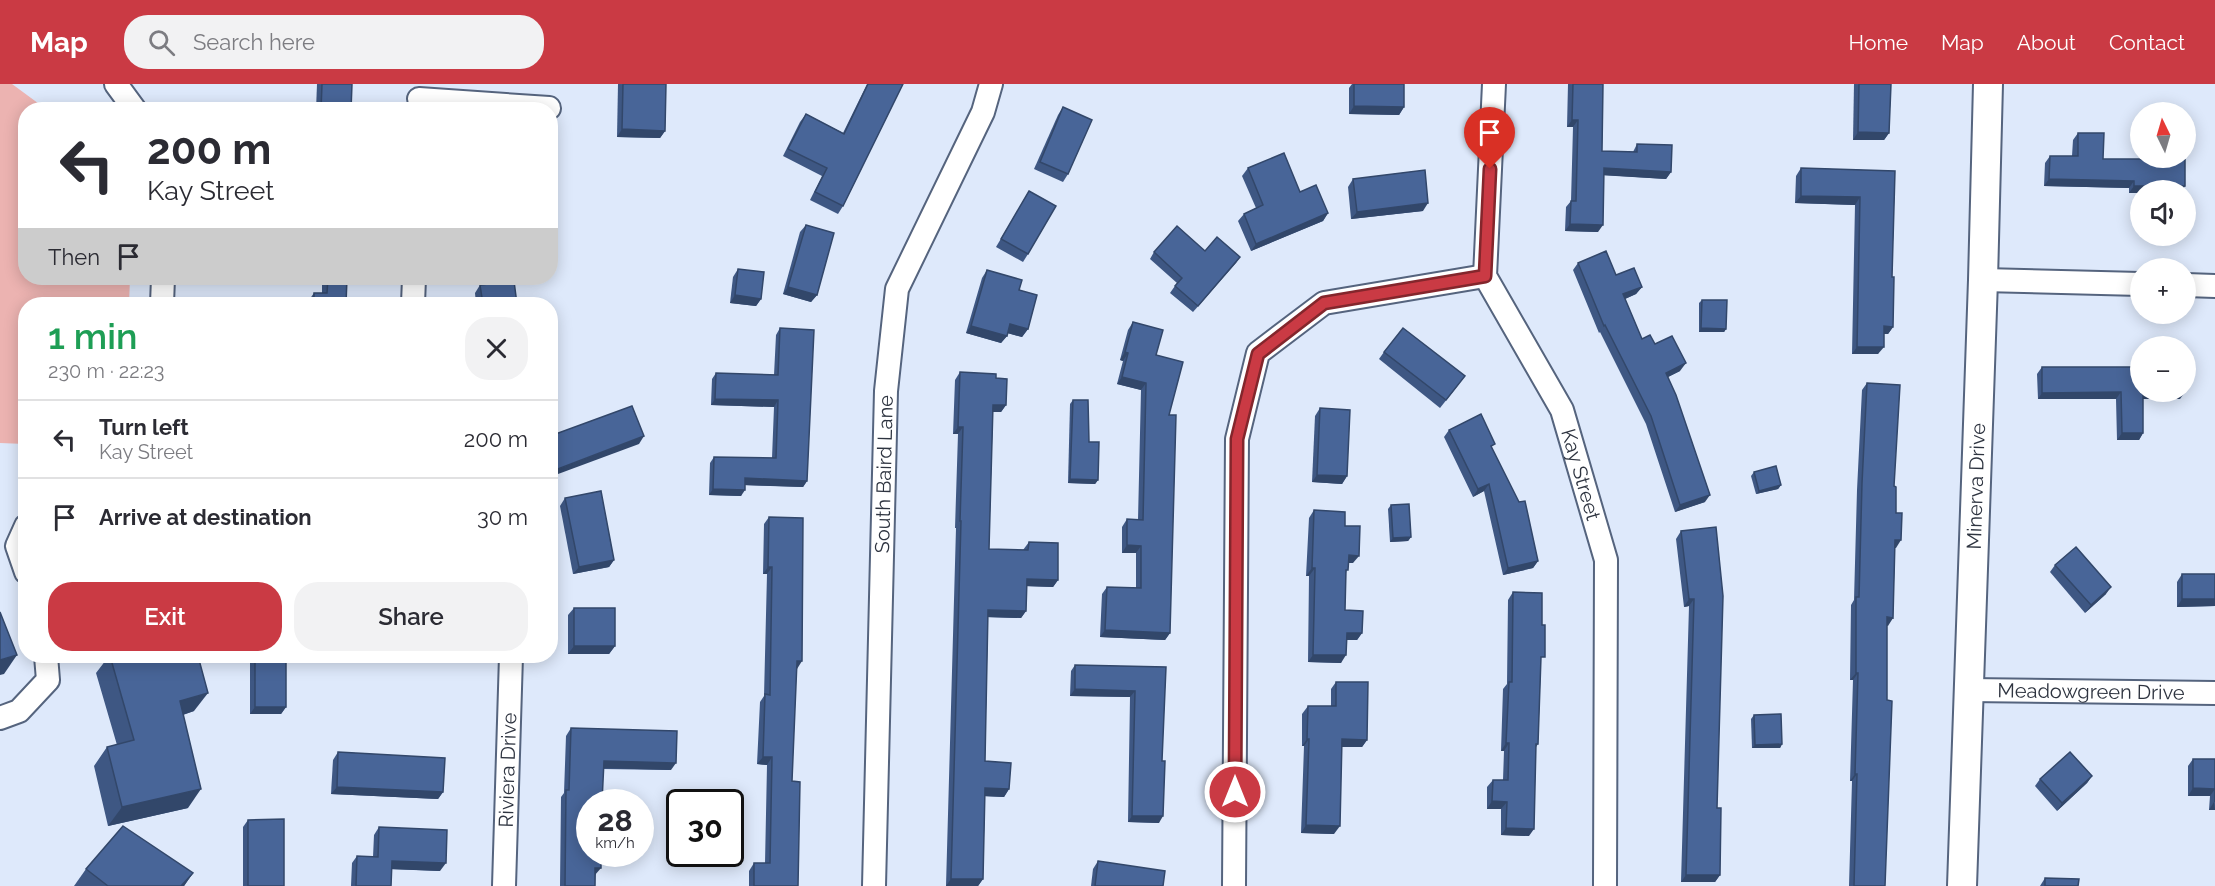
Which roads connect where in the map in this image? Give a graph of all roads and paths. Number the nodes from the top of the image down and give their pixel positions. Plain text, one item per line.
1 (116, 84) edge
2 (991, 84) edge
3 (1494, 84) edge
4 (1988, 84) edge
5 (419, 97) edge
6 (129, 102) edge
7 (478, 102) edge
8 (1485, 276) junction
9 (1983, 280) junction
10 (2130, 284) edge
11 (2196, 285) edge
12 (2215, 286) edge
13 (47, 663) edge
14 (511, 663) edge
15 (1968, 690) junction
16 (2215, 693) edge
17 (0, 718) edge
18 (504, 886) edge
19 (874, 886) edge
20 (1234, 886) edge
21 (1605, 886) edge
22 (1962, 886) edge

1 - 6 street
2 - 19 street, South Baird Lane
3 - 8 street
4 - 9 street, Minerva Drive
5 - 7 street
8 - 20 street
8 - 21 street, Kay Street
9 - 10 street
9 - 15 street, Minerva Drive
11 - 12 street
13 - 17 street
14 - 18 street, Riviera Drive
15 - 16 street, Meadowgreen Drive
15 - 22 street, Minerva Drive

